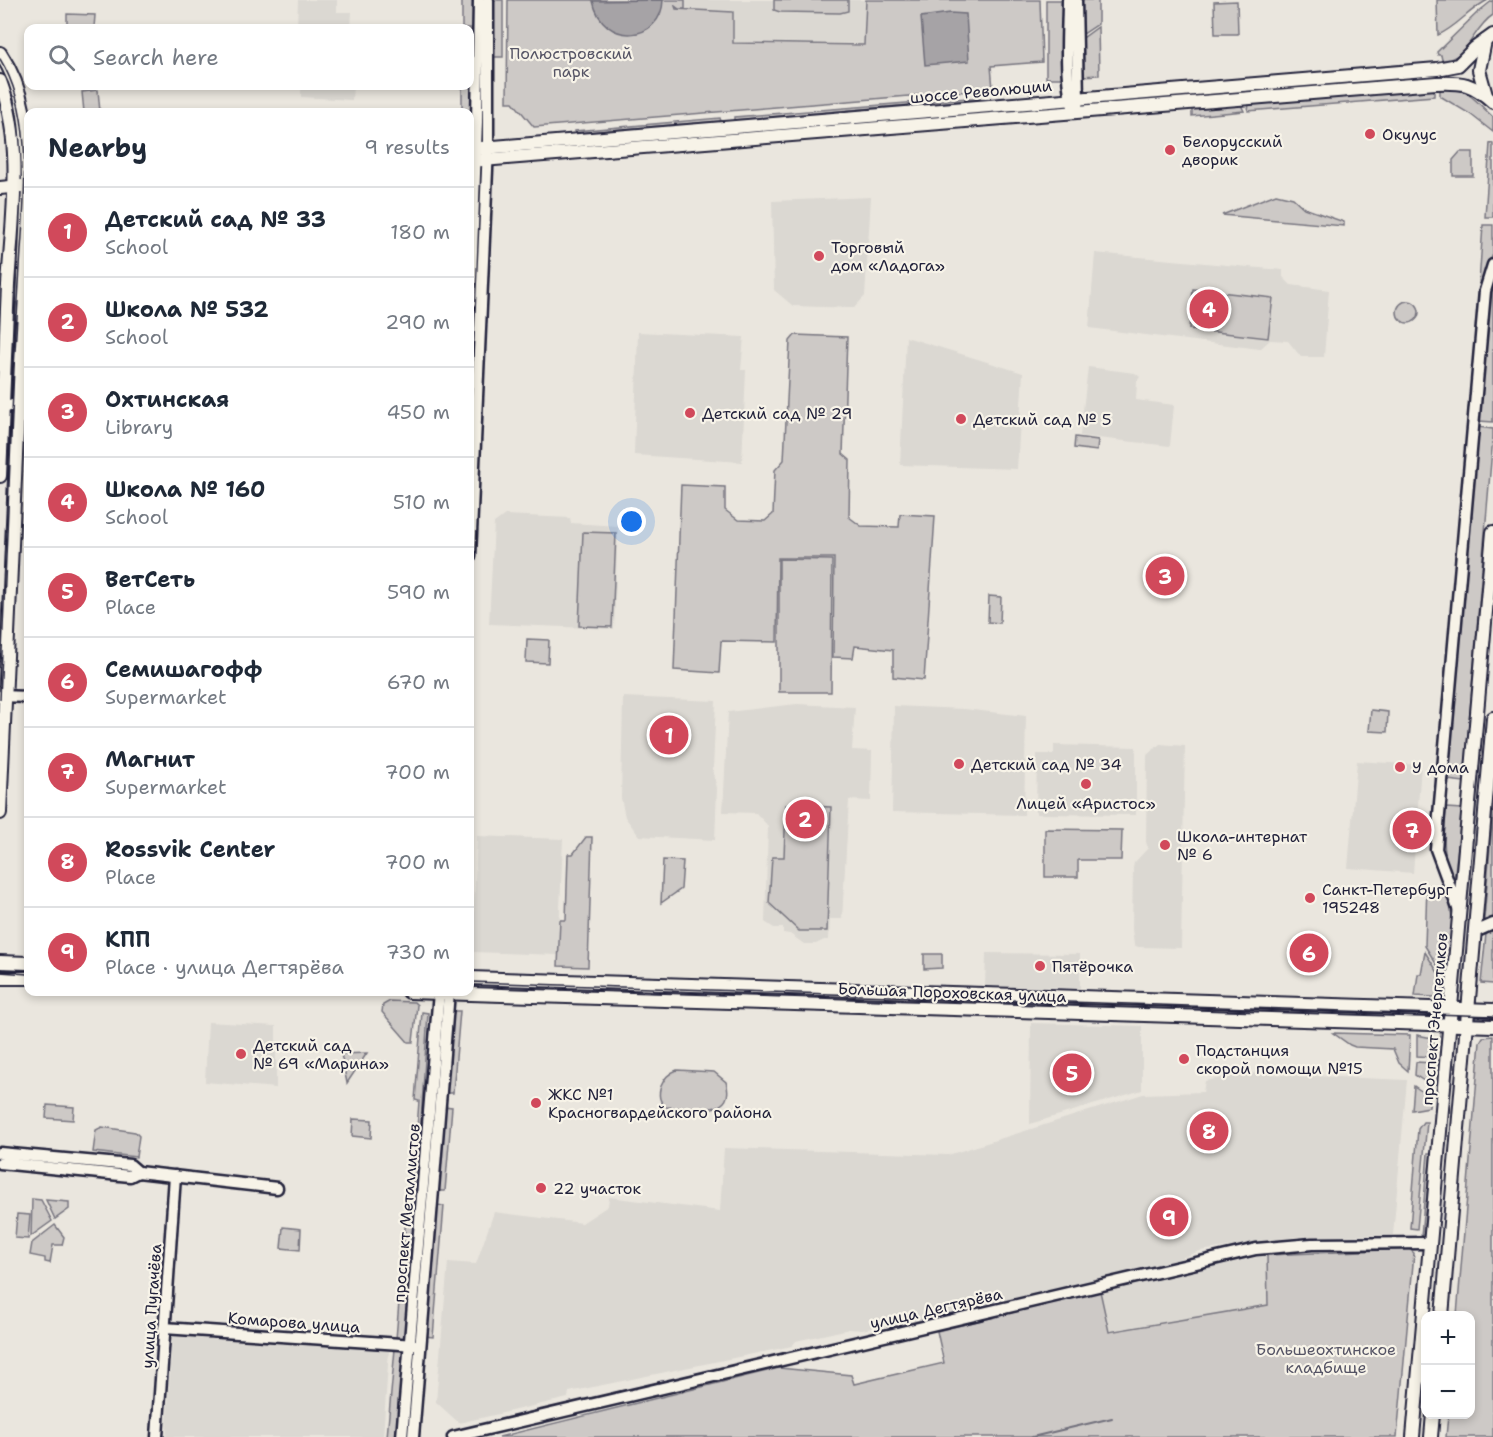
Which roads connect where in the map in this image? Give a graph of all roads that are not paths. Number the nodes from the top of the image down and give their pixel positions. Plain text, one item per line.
1 (479, 0) edge
2 (488, 0) edge
3 (1068, 0) edge
4 (1076, 0) edge
5 (1489, 38) edge
6 (0, 53) edge
7 (0, 81) edge
8 (1490, 98) edge
9 (1074, 104) junction
10 (24, 123) edge
11 (478, 154) edge
12 (24, 185) edge
13 (13, 186) junction
14 (0, 188) edge
15 (24, 199) edge
16 (6, 201) edge
17 (474, 228) edge
18 (1493, 265) edge
19 (474, 341) edge
20 (24, 363) edge
21 (23, 404) edge
22 (1, 410) edge
23 (0, 476) edge
24 (1493, 532) edge
25 (3, 696) edge
26 (24, 697) edge
27 (1493, 718) edge
28 (0, 813) edge
29 (1460, 912) junction
30 (1493, 924) edge
31 (1475, 932) junction
32 (0, 962) edge
33 (24, 963) edge
34 (0, 978) edge
35 (24, 978) edge
36 (474, 978) edge
37 (474, 993) edge
38 (444, 996) edge
39 (1451, 1009) junction
40 (1468, 1010) junction
41 (1493, 1010) edge
42 (1450, 1024) junction
43 (1467, 1025) junction
44 (1493, 1026) edge
45 (0, 1153) edge
46 (0, 1163) edge
47 (138, 1173) junction
48 (175, 1176) junction
49 (277, 1188) dead end
50 (1430, 1243) junction
51 (1442, 1311) edge
52 (164, 1328) junction
53 (415, 1345) junction
54 (1433, 1419) edge
55 (157, 1437) edge
56 (402, 1437) edge
57 (413, 1437) edge
58 (453, 1437) edge
59 (1413, 1437) edge
60 (1431, 1437) edge

1 - 11 street
2 - 11 street
3 - 9 street
4 - 9 street
5 - 8 main road, шоссе Революции
5 - 9 main road, шоссе Революции
6 - 10 main road
7 - 13 main road
8 - 9 main road, шоссе Революции
9 - 11 main road, шоссе Революции
11 - 17 street
11 - 19 street
12 - 13 main road
13 - 14 main road
13 - 16 main road
15 - 16 main road
16 - 22 main road
18 - 29 street
20 - 21 main road
21 - 22 street
21 - 25 main road
22 - 23 main road
24 - 29 main road, проспект Энергетиков
25 - 26 street
25 - 28 main road
27 - 31 main road, проспект Энергетиков
29 - 39 main road, проспект Энергетиков
30 - 31 street
31 - 40 main road, проспект Энергетиков
32 - 33 main road
34 - 35 main road
36 - 39 main road, Большая Пороховская улица
37 - 42 main road, Большая Пороховская улица
38 - 53 street, проспект Металлистов
39 - 40 main road, Большая Пороховская улица
39 - 42 main road, проспект Энергетиков
40 - 41 main road, Большая Пороховская улица
40 - 43 main road, проспект Энергетиков
42 - 43 main road, Большая Пороховская улица
42 - 50 main road, проспект Энергетиков
43 - 44 main road, Большая Пороховская улица
43 - 51 main road, проспект Энергетиков
45 - 47 street
46 - 47 street
47 - 48 street
48 - 49 street
48 - 52 street, улица Пугачёва
50 - 58 street, улица Дегтярёва
50 - 59 main road, проспект Энергетиков
52 - 53 street, Комарова улица
52 - 55 street, улица Пугачёва
53 - 56 street, проспект Металлистов
53 - 57 street, проспект Металлистов
54 - 60 main road

